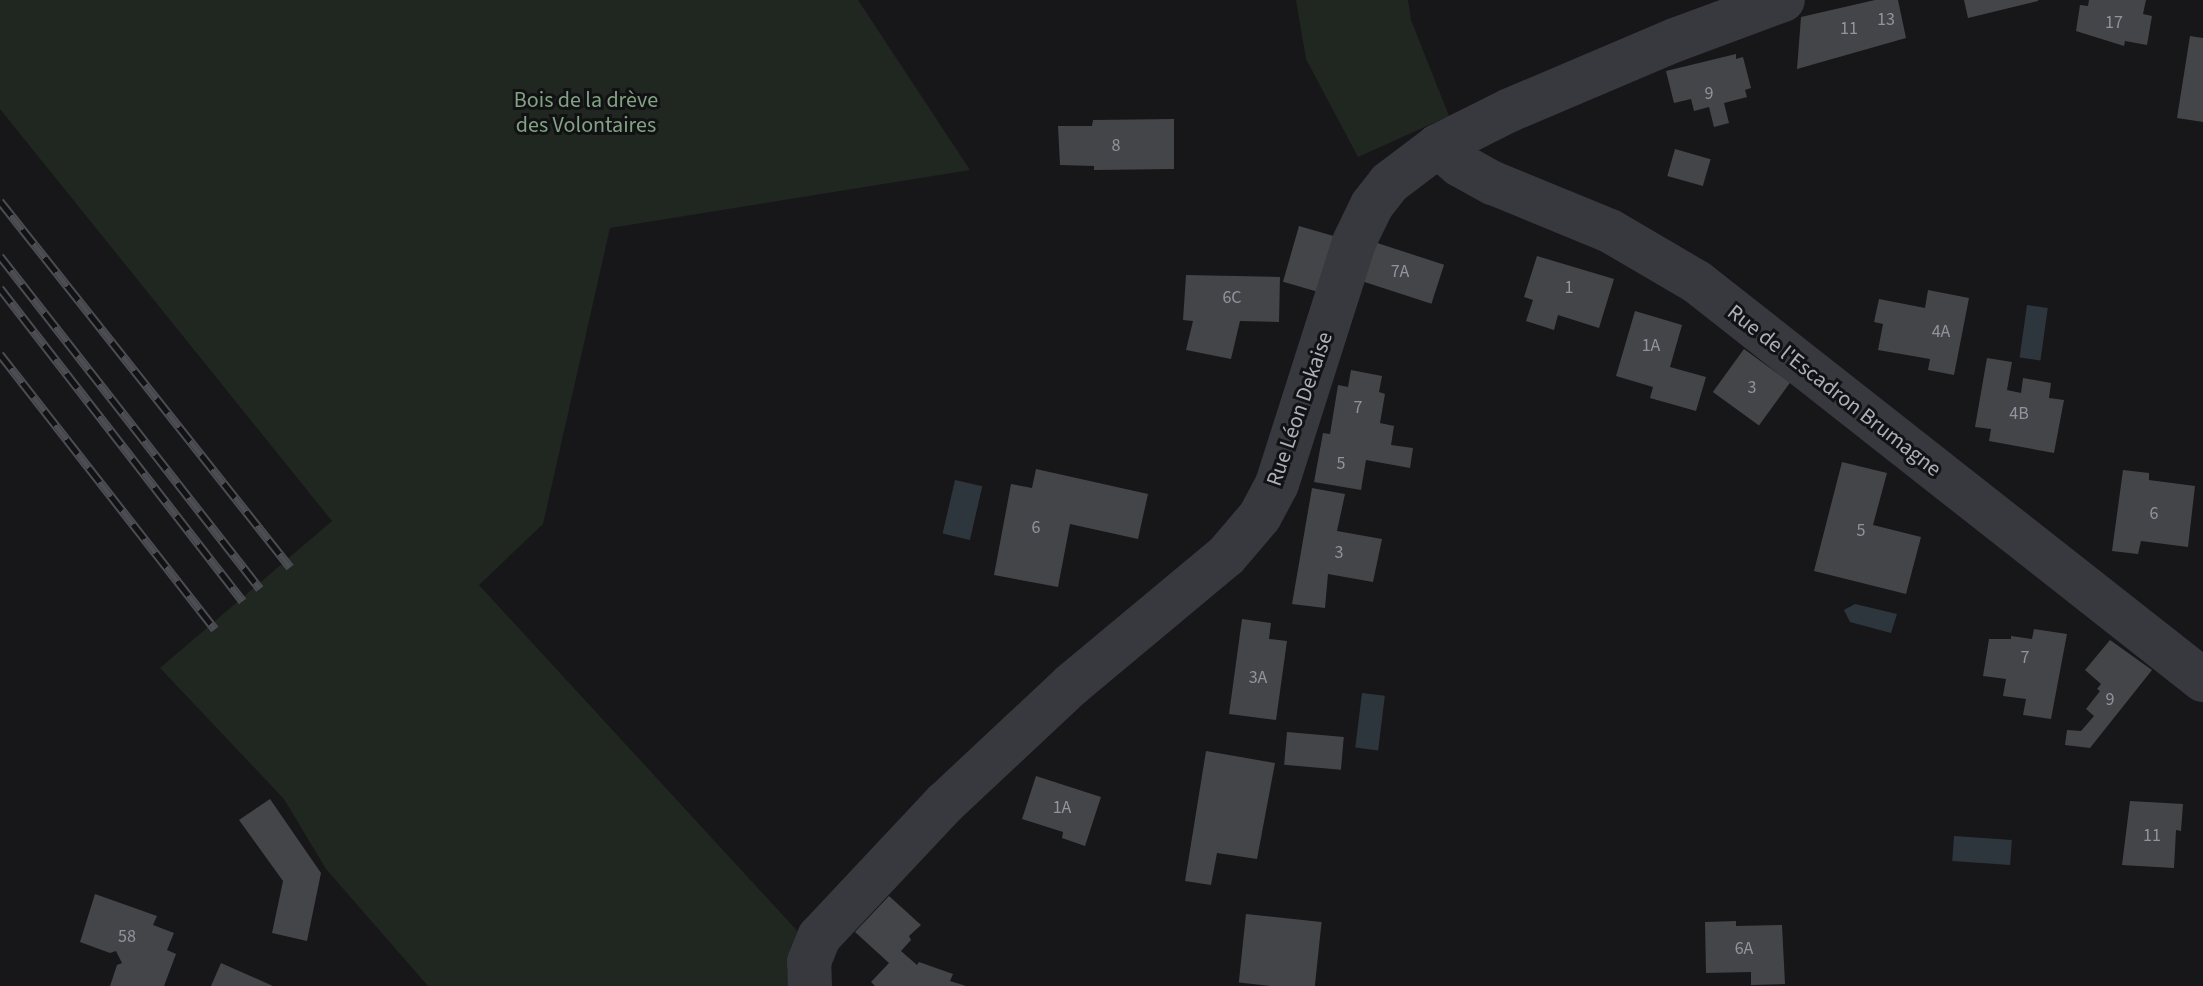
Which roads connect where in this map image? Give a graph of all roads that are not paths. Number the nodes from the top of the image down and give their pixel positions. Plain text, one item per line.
1 (1783, 0) edge
2 (1438, 146) junction
3 (2203, 680) edge
4 (810, 986) edge

1 - 2 street, Rue Léon Dekaise
2 - 3 street, Rue de l'Escadron Brumagne
2 - 4 street, Rue Léon Dekaise

